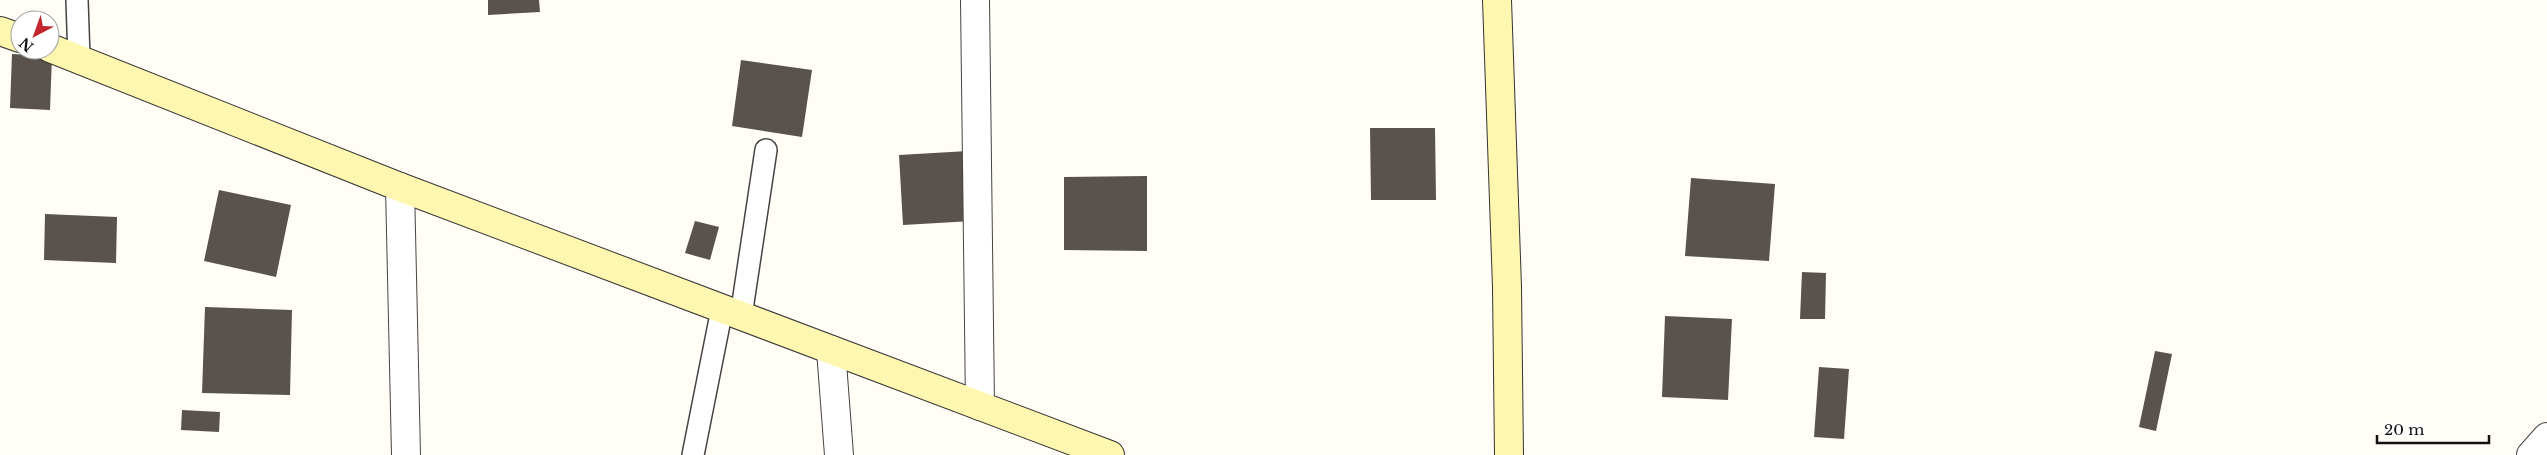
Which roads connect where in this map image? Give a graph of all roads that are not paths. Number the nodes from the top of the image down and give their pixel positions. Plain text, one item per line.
1 (77, 0) edge
2 (975, 0) edge
3 (1497, 0) edge
4 (60, 51) edge
5 (79, 58) junction
6 (766, 150) dead end
7 (400, 187) junction
8 (731, 312) junction
9 (831, 350) junction
10 (980, 406) junction
11 (2547, 437) edge
12 (406, 455) edge
13 (692, 455) edge
14 (839, 455) edge
15 (1110, 455) edge
16 (1509, 455) edge
17 (2530, 455) edge

1 - 5 lane
2 - 10 street
3 - 16 street
4 - 5 street
5 - 7 street
6 - 8 lane
7 - 8 street
7 - 12 street
8 - 9 street
8 - 13 lane
9 - 10 street
9 - 14 street
10 - 15 street
11 - 17 street

